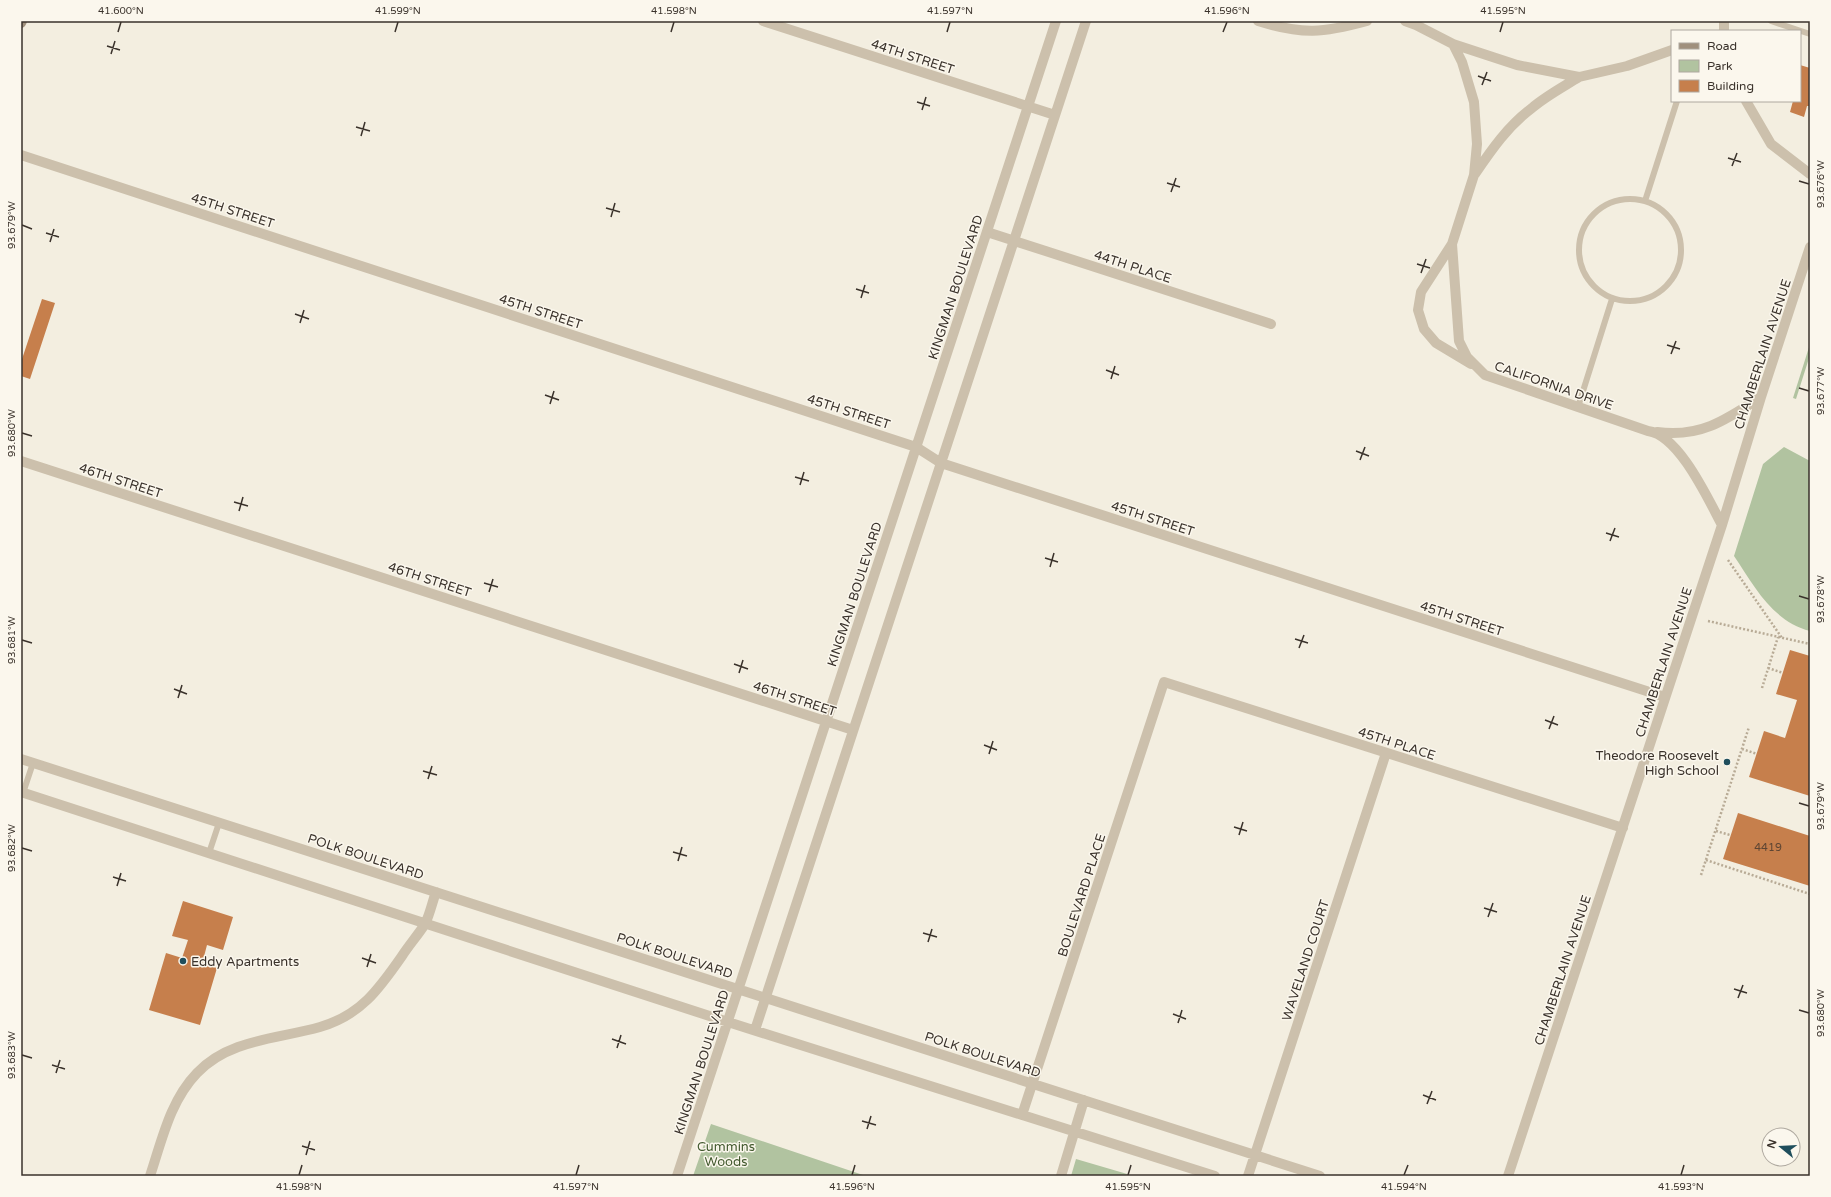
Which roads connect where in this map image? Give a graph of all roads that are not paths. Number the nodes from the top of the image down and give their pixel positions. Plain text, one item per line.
1 (762, 21) edge
2 (1056, 21) edge
3 (1086, 21) edge
4 (1258, 21) edge
5 (1367, 21) edge
6 (1405, 21) edge
7 (1770, 21) edge
8 (1798, 30) edge
9 (1453, 44) junction
10 (1671, 53) edge
11 (1579, 77) junction
12 (1677, 102) edge
13 (1747, 102) edge
14 (1028, 107) junction
15 (1055, 115) junction
16 (21, 155) edge
17 (1810, 174) edge
18 (1474, 175) junction
19 (1645, 201) junction
20 (987, 232) junction
21 (1014, 241) junction
22 (1452, 244) junction
23 (1810, 247) edge
24 (1612, 299) junction
25 (1271, 324) dead end
26 (1476, 367) junction
27 (1761, 397) junction
28 (1578, 407) junction
29 (1657, 432) junction
30 (916, 447) junction
31 (21, 461) edge
32 (941, 463) junction
33 (1722, 525) junction
34 (1164, 682) joint
35 (1665, 697) junction
36 (826, 721) junction
37 (853, 730) junction
38 (1386, 753) junction
39 (21, 759) edge
40 (33, 763) junction
41 (22, 793) edge
42 (219, 823) junction
43 (1623, 828) junction
44 (209, 853) junction
45 (436, 892) junction
46 (425, 923) junction
47 (738, 990) junction
48 (765, 998) junction
49 (728, 1022) junction
50 (755, 1030) junction
51 (1032, 1084) junction
52 (1084, 1100) junction
53 (1022, 1115) junction
54 (1074, 1132) junction
55 (1255, 1155) junction
56 (150, 1176) edge
57 (677, 1176) edge
58 (1061, 1176) edge
59 (1215, 1176) edge
60 (1248, 1176) edge
61 (1320, 1176) edge
62 (1508, 1176) edge

1 - 14 street, 44TH STREET
2 - 14 street, KINGMAN BOULEVARD
3 - 15 street
4 - 5 street
6 - 9 street
7 - 8 lane
9 - 11 street
9 - 18 street, CALIFORNIA DRIVE
10 - 11 street
11 - 18 street, CALIFORNIA DRIVE
12 - 19 lane
13 - 17 street
14 - 15 street, 44TH STREET
14 - 20 street, KINGMAN BOULEVARD
15 - 21 street
16 - 30 street, 45TH STREET
18 - 22 street, CALIFORNIA DRIVE
19 - 24 lane
19 - 24 lane
20 - 21 street, 44TH PLACE
20 - 30 street, KINGMAN BOULEVARD
21 - 25 street, 44TH PLACE
21 - 32 street
22 - 26 street, CALIFORNIA DRIVE
22 - 26 street
23 - 27 street, CHAMBERLAIN AVENUE
24 - 28 lane
26 - 28 street, CALIFORNIA DRIVE
27 - 29 street, CALIFORNIA DRIVE
27 - 33 street, CHAMBERLAIN AVENUE
28 - 29 street, CALIFORNIA DRIVE
29 - 33 street
30 - 32 street, 45TH STREET
30 - 36 street, KINGMAN BOULEVARD
31 - 36 street, 46TH STREET
32 - 35 street, 45TH STREET
32 - 37 street
33 - 35 street, CHAMBERLAIN AVENUE
34 - 38 street, 45TH PLACE
34 - 51 street, BOULEVARD PLACE
35 - 43 street, CHAMBERLAIN AVENUE
36 - 37 street, 46TH STREET
36 - 47 street, KINGMAN BOULEVARD
37 - 48 street
38 - 43 street, 45TH PLACE
38 - 55 street, WAVELAND COURT
39 - 40 street, POLK BOULEVARD
40 - 41 lane
40 - 42 street, POLK BOULEVARD
41 - 44 street
42 - 44 lane
42 - 45 street, POLK BOULEVARD
43 - 62 street, CHAMBERLAIN AVENUE
44 - 46 street
45 - 46 street
45 - 47 street, POLK BOULEVARD
46 - 49 street
46 - 56 street
47 - 48 street, POLK BOULEVARD
47 - 49 street, KINGMAN BOULEVARD
48 - 50 street
48 - 51 street, POLK BOULEVARD
49 - 50 street
49 - 57 street, KINGMAN BOULEVARD
50 - 53 street
51 - 52 street, POLK BOULEVARD
51 - 53 street, BOULEVARD PLACE
52 - 54 street
52 - 55 street, POLK BOULEVARD
53 - 54 street
54 - 58 street
54 - 59 street
55 - 60 street, WAVELAND COURT
55 - 61 street, POLK BOULEVARD

